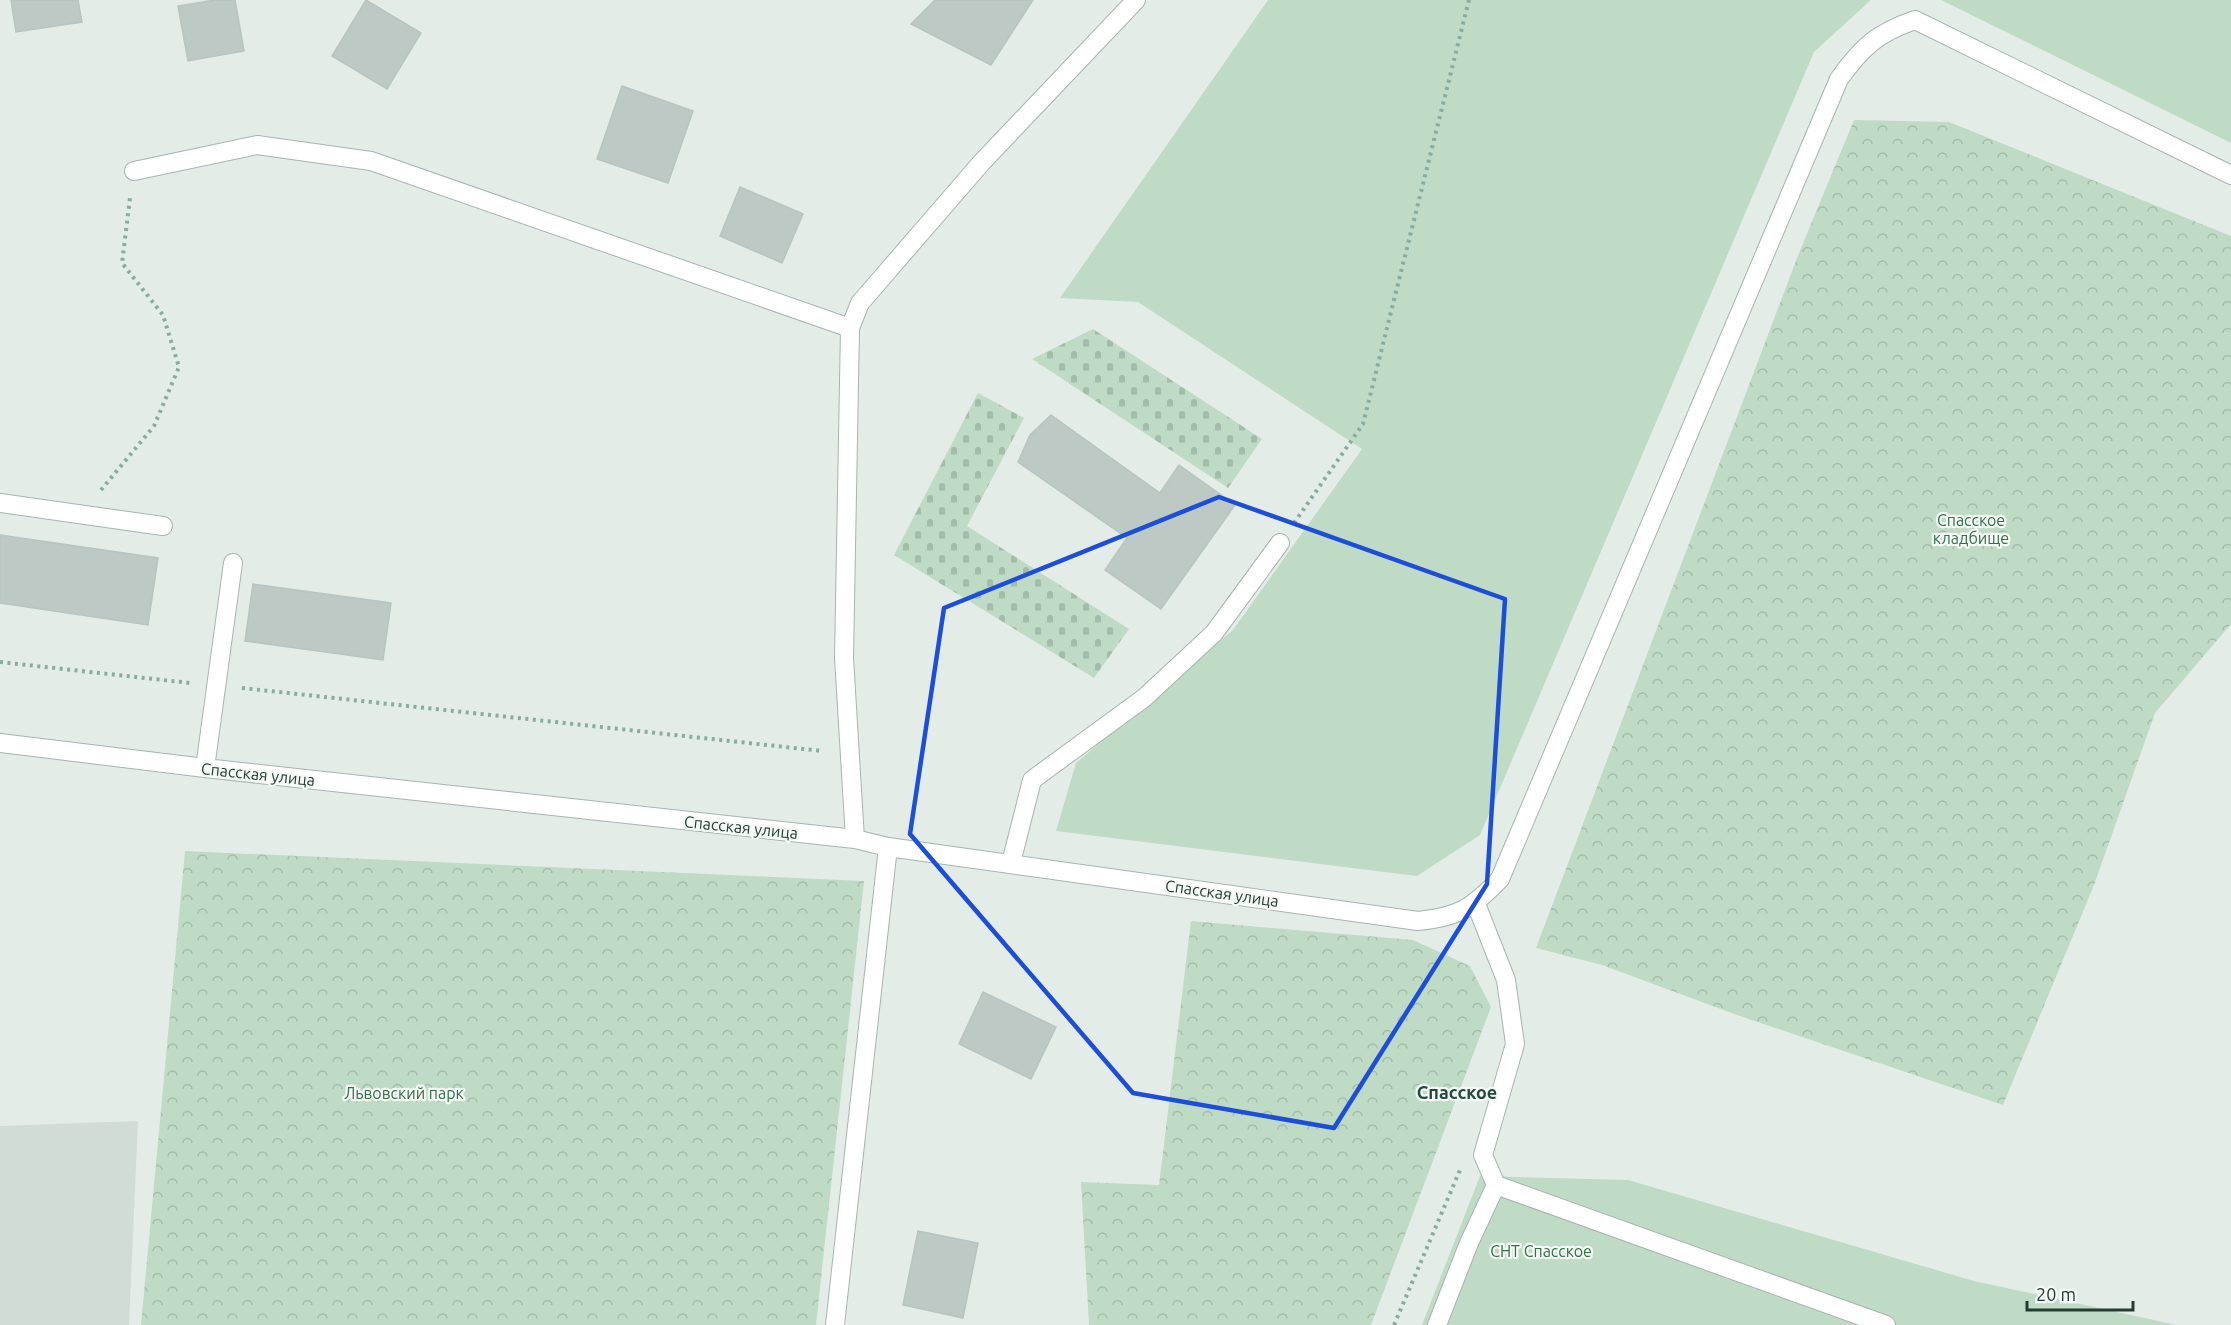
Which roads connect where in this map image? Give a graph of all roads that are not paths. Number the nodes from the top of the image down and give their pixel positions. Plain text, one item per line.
1 (1136, 0) edge
2 (134, 171) road end
3 (2231, 175) edge
4 (850, 328) junction
5 (0, 502) edge
6 (163, 526) dead end
7 (1280, 543) road end
8 (233, 562) dead end
9 (0, 743) edge
10 (205, 768) junction
11 (855, 839) junction
12 (888, 847) junction
13 (1011, 863) junction
14 (1476, 904) junction
15 (1496, 1185) junction
16 (835, 1325) edge
17 (1437, 1325) edge
18 (1886, 1325) edge

1 - 4 street
2 - 4 street
3 - 14 street, Спасская улица
4 - 11 street
5 - 6 street
7 - 13 street
8 - 10 street
9 - 10 street, Спасская улица
10 - 11 street, Спасская улица
11 - 12 street, Спасская улица
12 - 13 street, Спасская улица
12 - 16 street
13 - 14 street, Спасская улица
14 - 15 street
15 - 17 street
15 - 18 street

